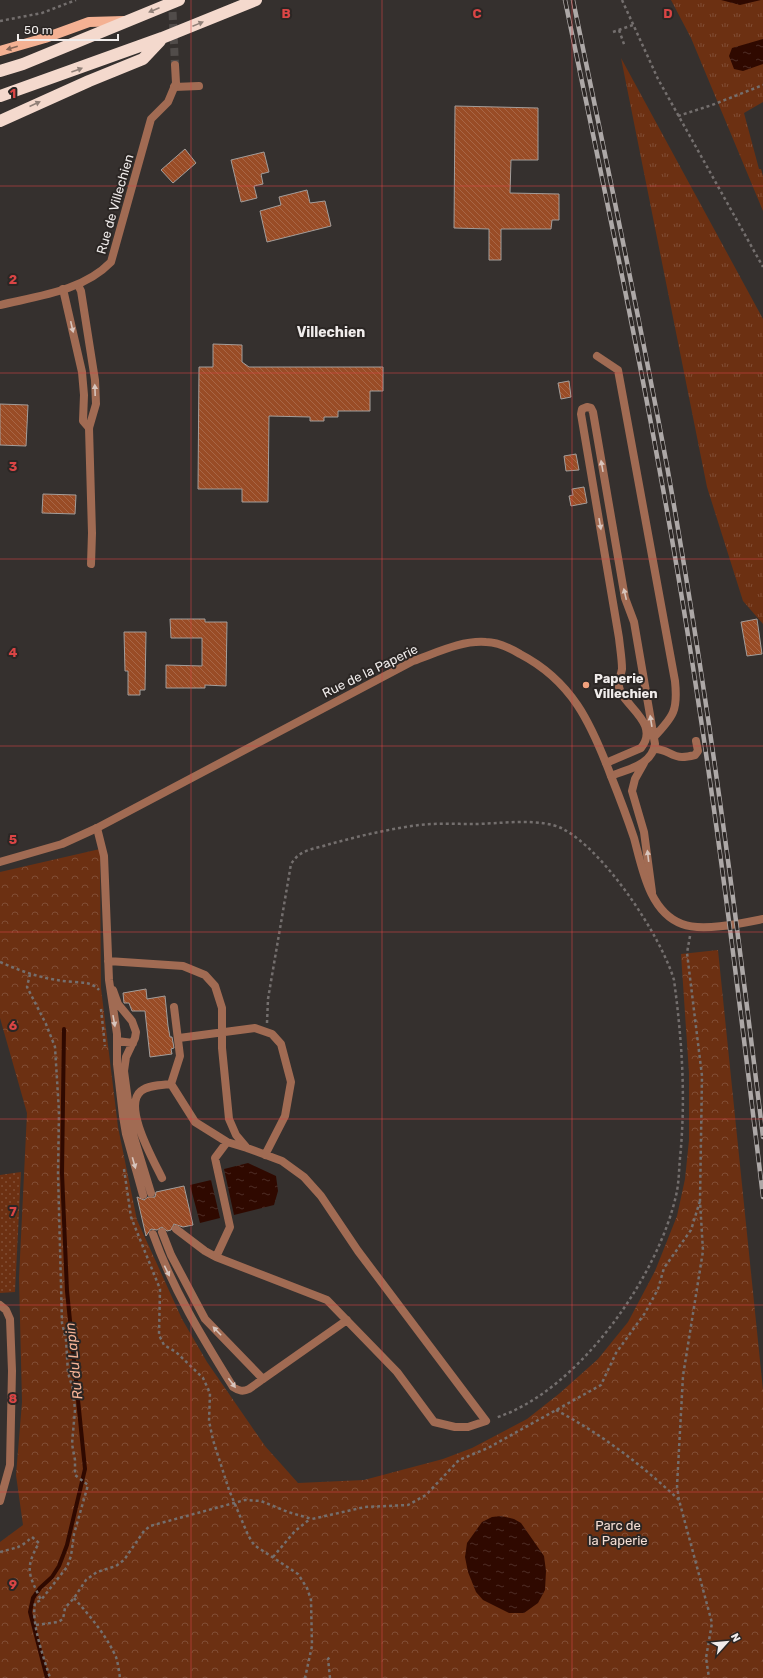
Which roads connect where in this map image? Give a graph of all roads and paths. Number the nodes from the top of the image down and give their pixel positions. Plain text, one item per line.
1 (76, 0) edge
2 (179, 0) edge
3 (256, 0) edge
4 (622, 0) edge
5 (0, 21) edge
6 (130, 21) junction
7 (633, 25) junction
8 (619, 30) junction
9 (613, 32) dead end
10 (162, 38) junction
11 (625, 47) dead end
12 (0, 51) edge
13 (175, 65) tunnel mouth
14 (0, 71) edge
15 (763, 84) edge
16 (199, 86) dead end
17 (174, 87) junction
18 (0, 96) edge
19 (678, 116) junction
20 (0, 121) edge
21 (763, 267) edge
22 (78, 285) junction
23 (63, 289) junction
24 (0, 305) edge
25 (597, 356) dead end
26 (89, 428) junction
27 (91, 564) dead end
28 (654, 737) junction
29 (696, 741) dead end
30 (654, 749) junction
31 (644, 762) junction
32 (606, 763) junction
33 (611, 776) junction
34 (97, 828) junction
35 (0, 862) edge
36 (652, 895) junction
37 (759, 920) edge
38 (690, 936) dead end
39 (108, 961) junction
40 (0, 962) edge
41 (30, 974) junction
42 (110, 982) junction
43 (100, 997) dead end
44 (101, 1005) dead end
45 (174, 1007) dead end
46 (266, 1031) junction
47 (222, 1033) junction
48 (179, 1038) junction
49 (117, 1041) junction
50 (133, 1043) junction
51 (106, 1051) dead end
52 (171, 1084) junction
53 (227, 1142) junction
54 (247, 1148) junction
55 (265, 1155) junction
56 (122, 1164) dead end
57 (162, 1178) dead end
58 (700, 1201) junction
59 (176, 1229) dead end
60 (162, 1232) dead end
61 (153, 1234) dead end
62 (216, 1257) junction
63 (0, 1305) edge
64 (347, 1320) junction
65 (263, 1380) junction
66 (555, 1410) junction
67 (486, 1421) junction
68 (679, 1500) junction
69 (0, 1501) edge
70 (235, 1503) junction
71 (310, 1519) junction
72 (0, 1552) edge
73 (273, 1557) junction
74 (74, 1598) junction
75 (41, 1600) junction
76 (36, 1625) junction
77 (331, 1656) dead end
78 (50, 1678) edge
79 (120, 1678) edge
80 (305, 1678) edge
81 (330, 1678) edge
82 (709, 1678) edge

1 - 5 path
2 -> 6 highway
10 -> 3 highway
4 - 7 path
6 -> 12 main road
6 - 14 highway
7 - 8 path
7 - 19 path
8 - 9 path
8 - 11 path
18 -> 10 highway
20 -> 10 highway
13 - 17 street, Rue de Villechien
15 - 19 path
16 - 17 street
17 - 22 street, Rue de Villechien
19 - 21 path
22 - 23 street, Rue de Villechien
26 -> 22 street
23 - 24 street, Rue de Villechien
23 -> 26 street
25 - 28 street
26 - 27 street
28 - 30 street
28 -> 32 street
29 - 30 street
30 - 31 street
31 - 33 street
36 -> 31 street
32 - 33 street, Rue de la Paperie
32 - 34 street, Rue de la Paperie
33 - 36 street, Rue de la Paperie
34 - 35 street, Rue de la Paperie
34 - 39 street
36 - 37 street, Rue de la Paperie
38 - 58 path
39 - 42 street
39 - 47 street
40 - 41 path
41 - 43 path
41 - 75 path
42 -> 49 street
42 - 50 street
44 - 51 path
45 - 48 street
46 - 47 street
46 - 55 street
46 - 67 path
47 - 48 street
47 - 54 street
48 - 52 street
49 - 50 street
49 -> 50 street
52 - 53 street
52 - 57 street
53 - 54 street
53 - 62 street
54 - 55 street
55 - 67 street
56 - 70 path
58 - 66 path
58 - 68 path
59 - 62 street
65 -> 60 street
61 -> 65 street
62 - 64 street
63 - 69 street
64 - 65 street
64 - 67 street
66 - 68 path
66 - 71 path
68 - 82 path
70 - 71 path
70 - 73 path
70 - 74 path
71 - 73 path
72 - 75 path
73 - 80 path
74 - 76 path
74 - 79 path
75 - 76 path
76 - 78 path
77 - 81 path

